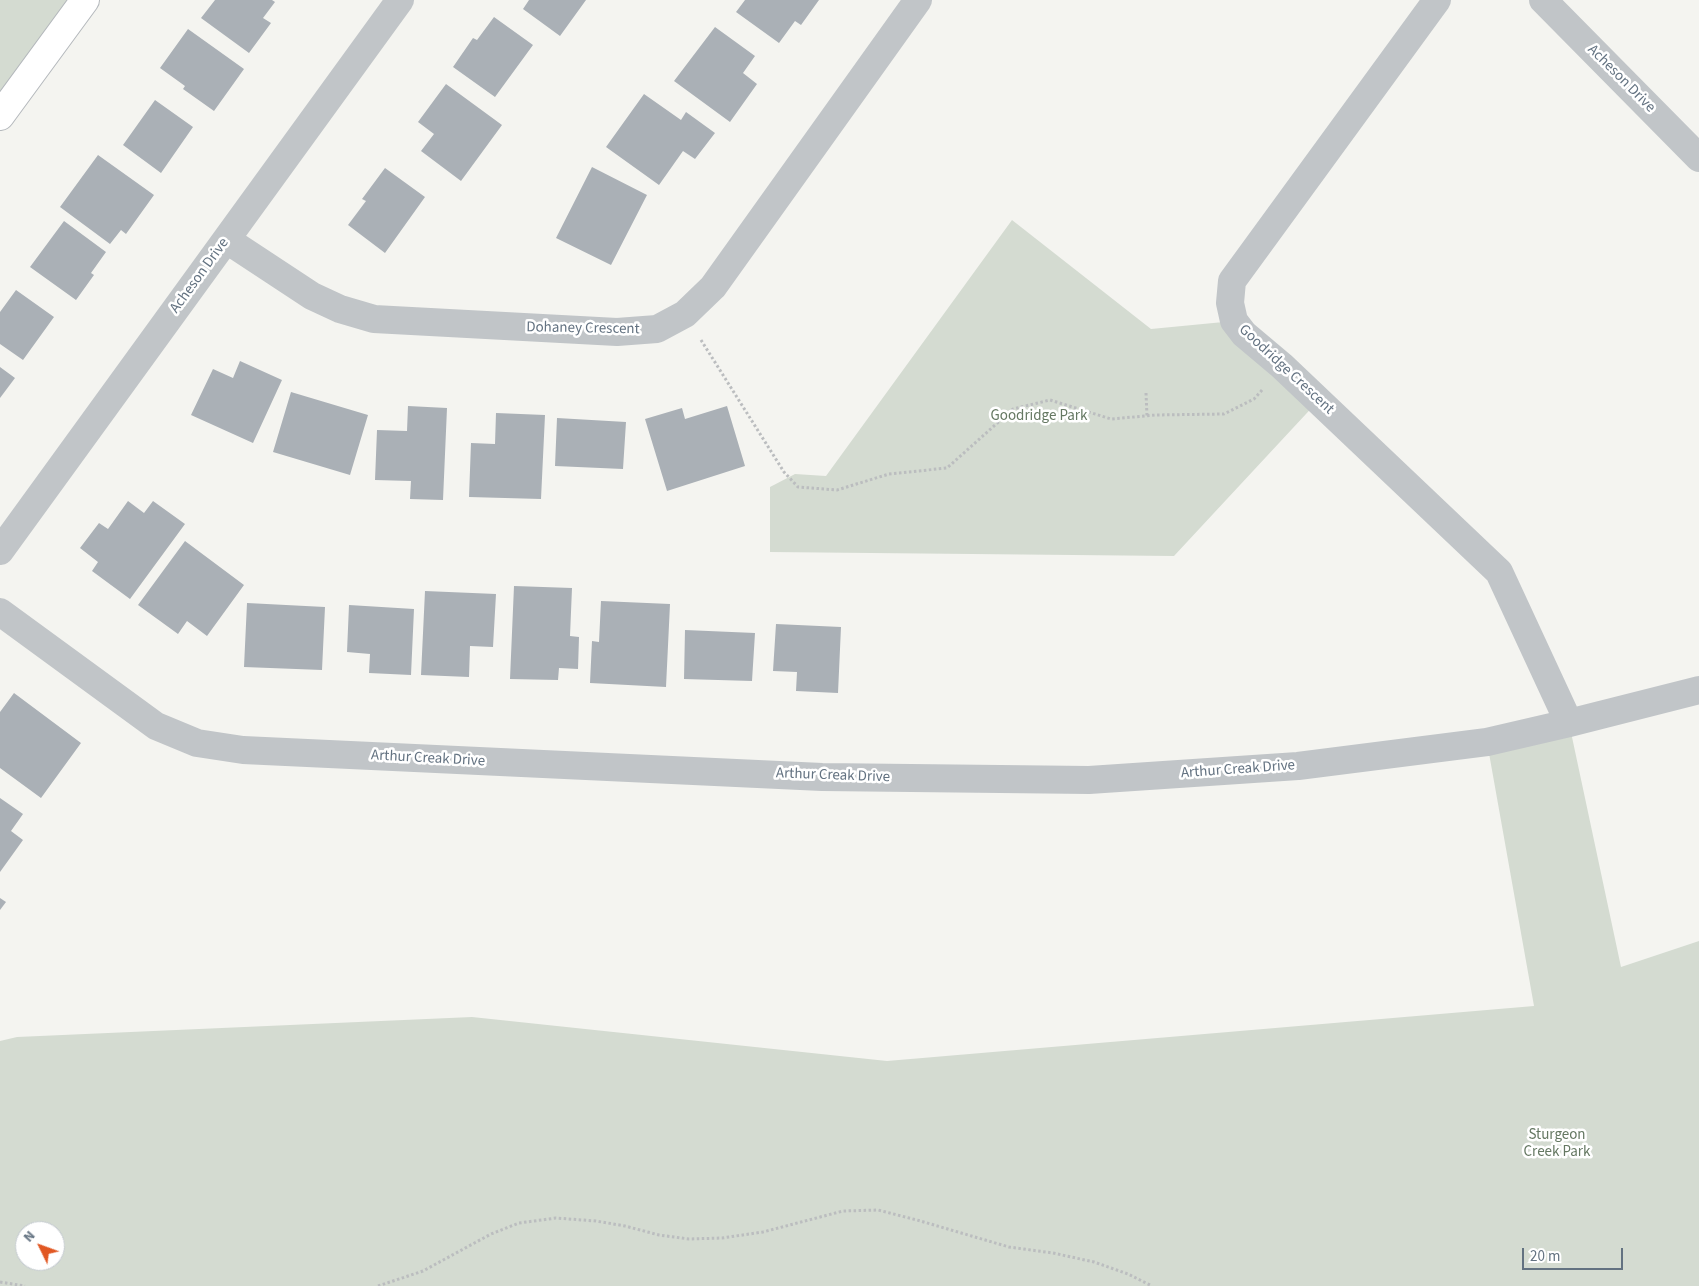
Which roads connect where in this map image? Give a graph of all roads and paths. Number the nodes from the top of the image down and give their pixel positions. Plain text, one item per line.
1 (85, 0) edge
2 (400, 0) edge
3 (918, 0) edge
4 (1437, 0) edge
5 (1543, 0) edge
6 (0, 116) edge
7 (1699, 158) edge
8 (227, 240) junction
9 (685, 314) junction
10 (1282, 366) junction
11 (1146, 393) dead end
12 (1147, 416) junction
13 (0, 551) edge
14 (0, 612) edge
15 (1699, 690) edge
16 (1569, 723) junction
17 (0, 1282) edge
18 (25, 1286) edge
19 (378, 1286) edge
20 (1152, 1286) edge

1 - 6 main road
2 - 8 street, Acheson Drive
3 - 9 street, Dohaney Crescent
4 - 10 street, Goodridge Crescent
5 - 7 street, Acheson Drive
8 - 9 street, Dohaney Crescent
8 - 13 street, Acheson Drive
9 - 12 path
10 - 12 path
10 - 16 street, Goodridge Crescent
11 - 12 path
14 - 16 street, Arthur Creak Drive
15 - 16 street, Arthur Creak Drive
17 - 18 path
19 - 20 path

